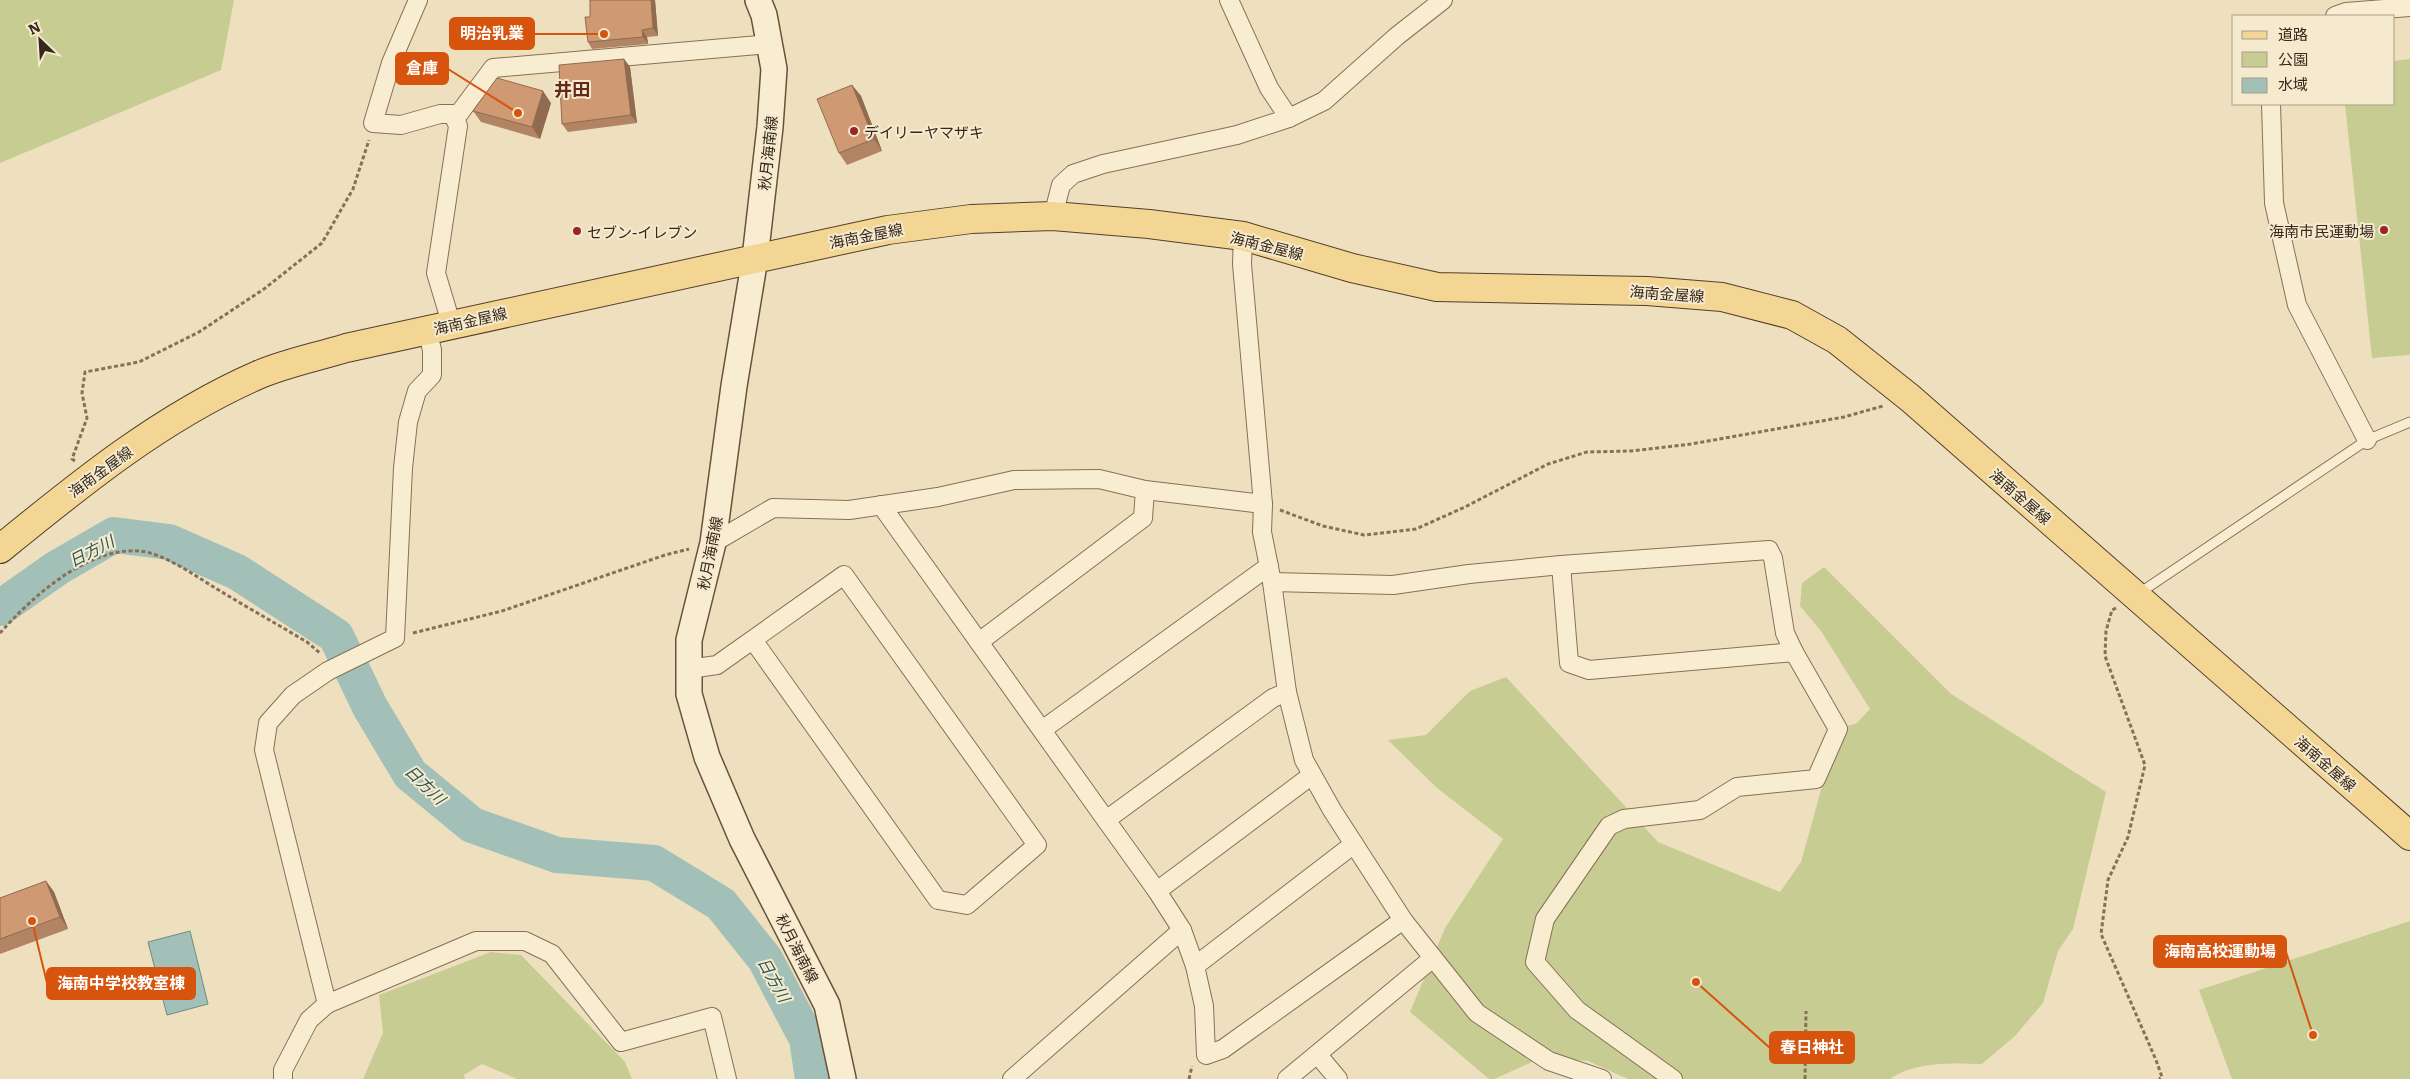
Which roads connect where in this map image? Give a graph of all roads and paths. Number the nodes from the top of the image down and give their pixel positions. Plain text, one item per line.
1 (418, 0) edge
2 (758, 0) edge
3 (1228, 0) edge
4 (1443, 0) edge
5 (2410, 7) edge
6 (2338, 15) edge
7 (770, 44) junction
8 (2271, 105) edge
9 (1289, 118) junction
10 (455, 119) junction
11 (373, 123) junction
12 (1052, 216) junction
13 (1243, 236) junction
14 (755, 258) junction
15 (439, 326) junction
16 (1910, 398) junction
17 (2410, 422) edge
18 (2367, 440) junction
19 (90, 476) junction
20 (1145, 490) junction
21 (1263, 504) junction
22 (881, 505) junction
23 (713, 543) junction
24 (0, 549) edge
25 (1561, 565) junction
26 (1271, 574) junction
27 (2135, 596) junction
28 (0, 633) edge
29 (395, 638) junction
30 (753, 640) junction
31 (979, 642) junction
32 (1794, 652) junction
33 (333, 669) junction
34 (690, 670) junction
35 (1287, 692) junction
36 (1042, 730) junction
37 (1312, 776) junction
38 (1106, 820) junction
39 (2410, 836) edge
40 (1354, 844) junction
41 (1157, 891) junction
42 (1403, 920) junction
43 (1182, 930) junction
44 (1433, 958) junction
45 (1195, 966) junction
46 (327, 1004) junction
47 (1806, 1011) dead end
48 (1318, 1055) junction
49 (2160, 1078) edge
50 (283, 1079) edge
51 (727, 1079) edge
52 (844, 1079) edge
53 (1012, 1079) edge
54 (1287, 1079) edge
55 (1338, 1079) edge
56 (1602, 1079) edge
57 (1673, 1079) edge
58 (1805, 1079) edge

1 - 11 street
2 - 7 main road, 秋月海南線
3 - 9 street
4 - 9 street
5 - 6 street
7 - 10 street
7 - 14 main road, 秋月海南線
8 - 18 street
9 - 12 street
10 - 11 street
10 - 15 street
11 - 19 path
12 - 13 main road, 海南金屋線
12 - 14 main road, 海南金屋線
13 - 16 main road, 海南金屋線
13 - 21 street
14 - 15 main road, 海南金屋線
14 - 23 main road, 秋月海南線
15 - 19 main road, 海南金屋線
15 - 29 street
16 - 21 path
16 - 27 main road, 海南金屋線
17 - 18 lane
18 - 27 lane
19 - 24 main road, 海南金屋線
20 - 21 street
20 - 22 street
20 - 31 street
21 - 26 street
22 - 23 street
22 - 31 street
23 - 29 path
23 - 34 main road, 秋月海南線
25 - 26 street
25 - 32 street
25 - 32 street
26 - 35 street
26 - 36 street
27 - 39 main road, 海南金屋線
27 - 49 path
28 - 33 path
29 - 33 street
30 - 30 street
30 - 34 street
31 - 36 street
32 - 57 street
33 - 46 street
34 - 52 main road, 秋月海南線
35 - 37 street
35 - 38 street
36 - 38 street
37 - 40 street
37 - 41 street
38 - 41 street
40 - 42 street
40 - 45 street
41 - 43 street
42 - 44 street
42 - 45 street
43 - 45 street
43 - 53 street
44 - 48 street
44 - 56 street
46 - 50 street
46 - 51 street
47 - 58 path
48 - 54 street
48 - 55 street

